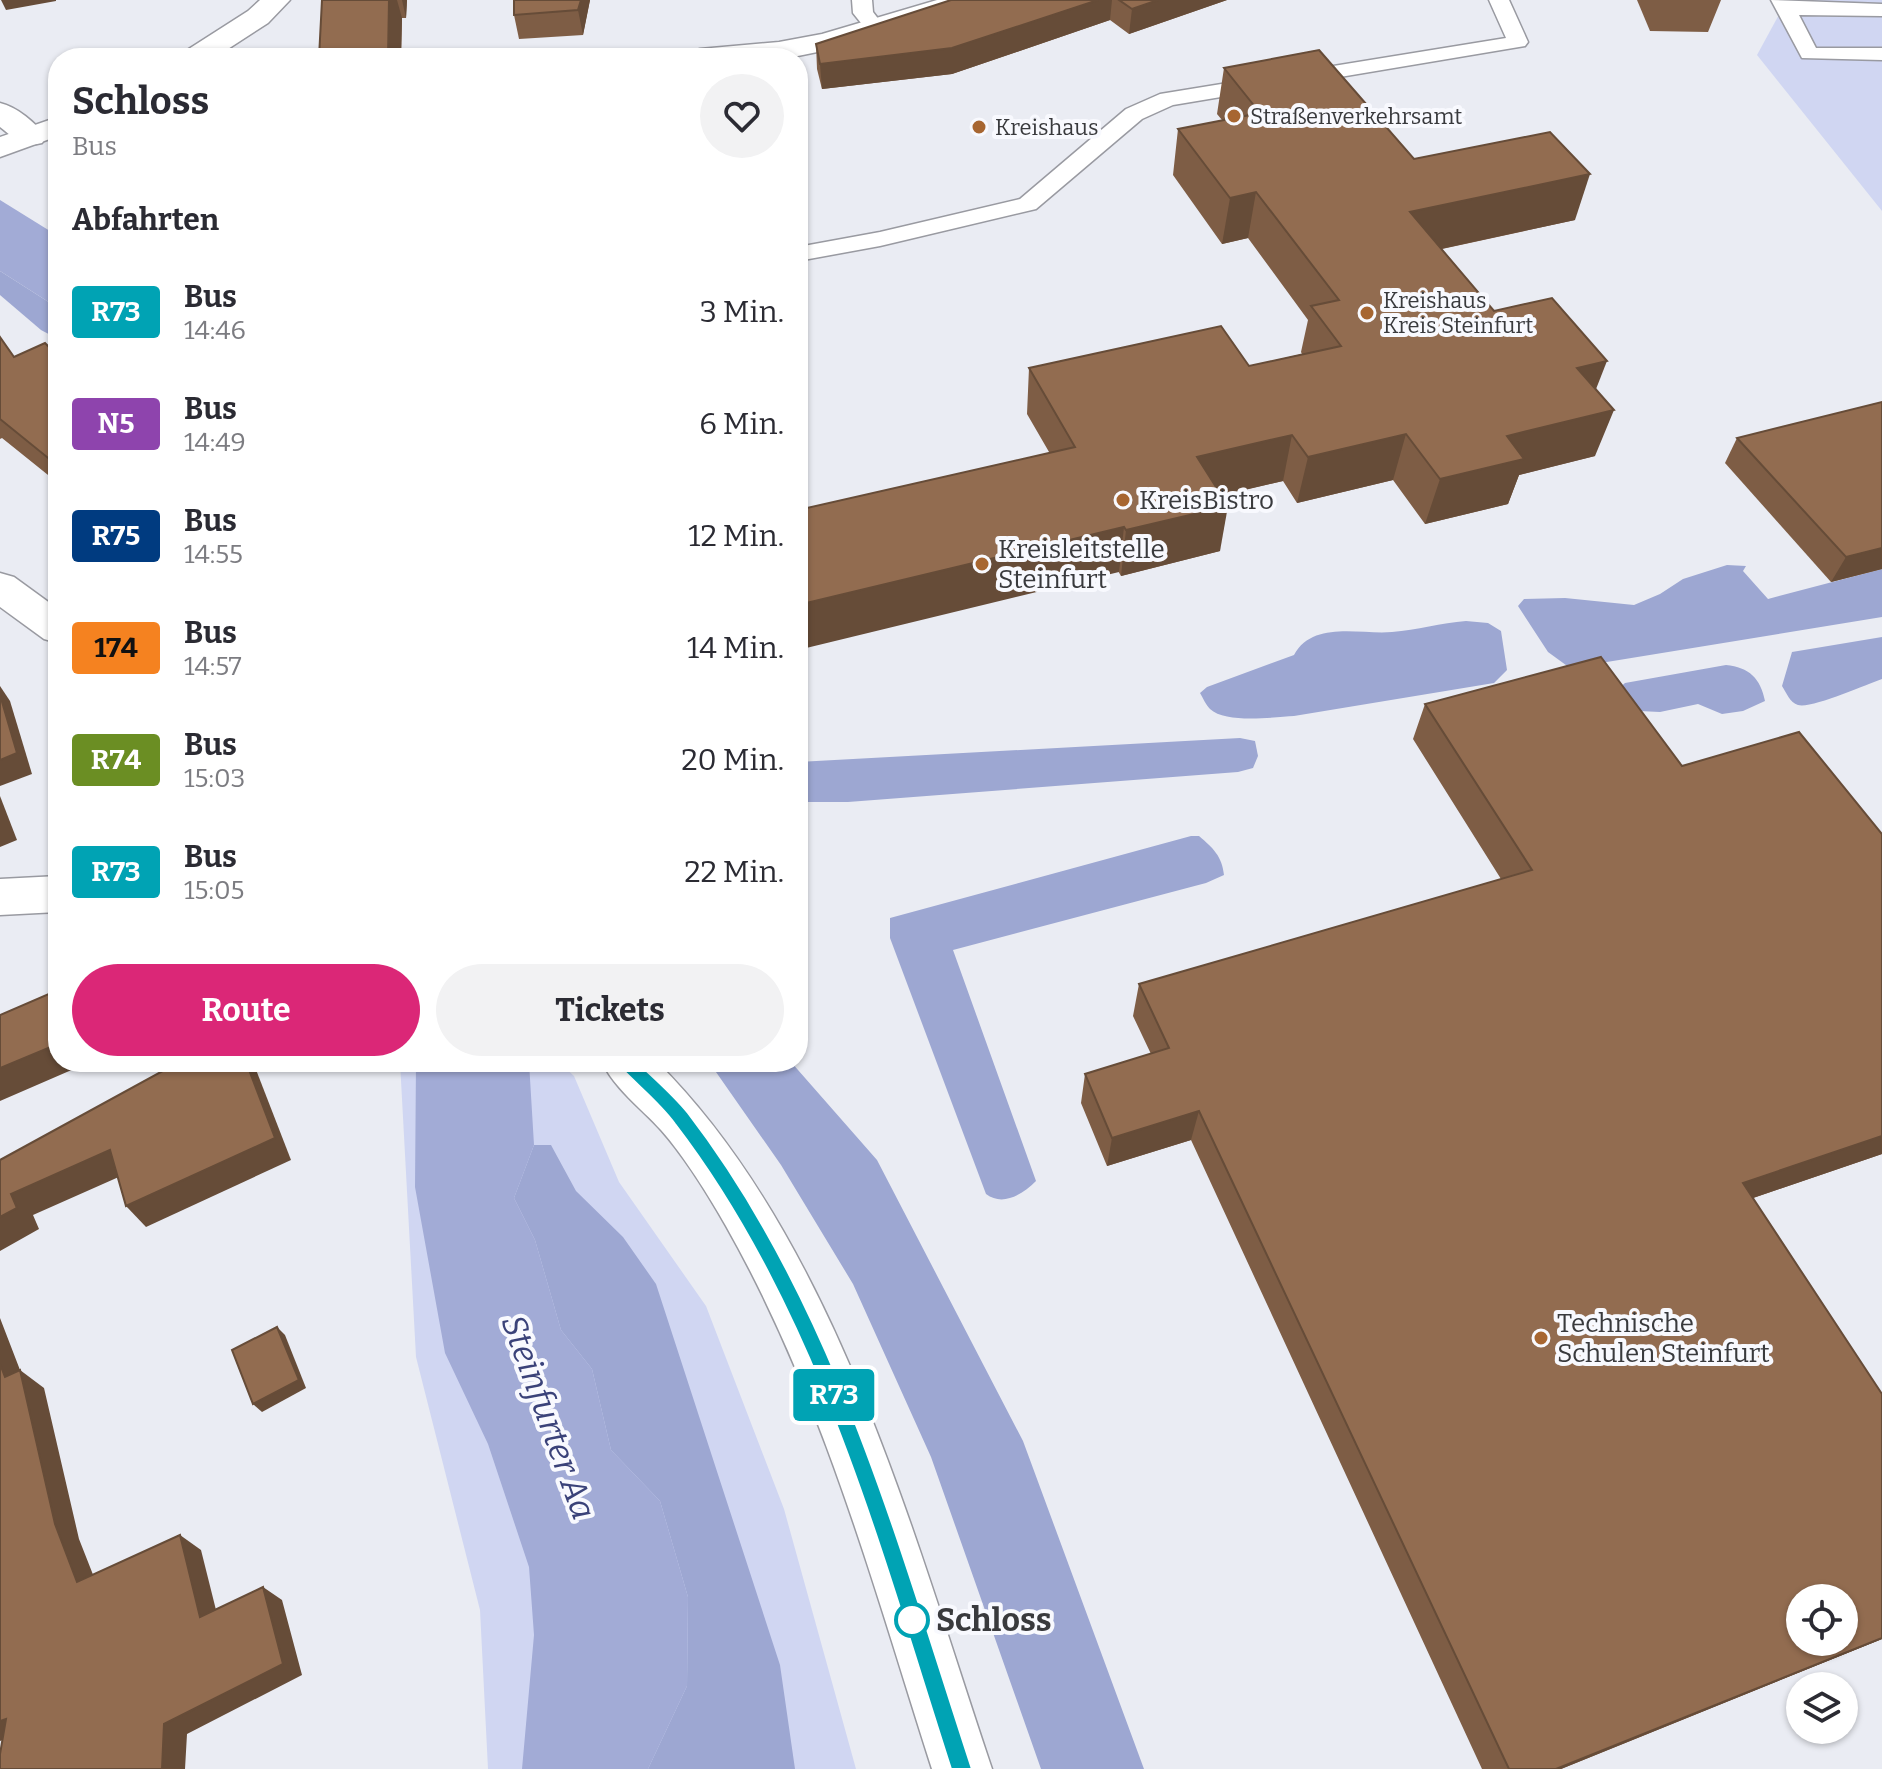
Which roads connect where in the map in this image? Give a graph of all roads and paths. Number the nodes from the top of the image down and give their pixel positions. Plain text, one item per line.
1 (276, 0) edge
2 (862, 0) edge
3 (966, 0) edge
4 (1499, 0) edge
5 (1783, 5) edge
6 (1882, 10) edge
7 (876, 29) junction
8 (222, 48) edge
9 (792, 48) edge
10 (1882, 54) edge
11 (0, 112) edge
12 (45, 131) edge
13 (0, 148) edge
14 (808, 252) edge
15 (0, 587) edge
16 (48, 622) edge
17 (48, 895) edge
18 (0, 897) edge
19 (636, 1072) edge
20 (962, 1769) edge

1 - 8 main road
2 - 7 lane
3 - 7 main road
4 - 14 lane
5 - 6 lane
5 - 10 lane
7 - 9 main road
11 - 12 main road
12 - 13 main road
15 - 16 main road
17 - 18 main road
19 - 20 main road

